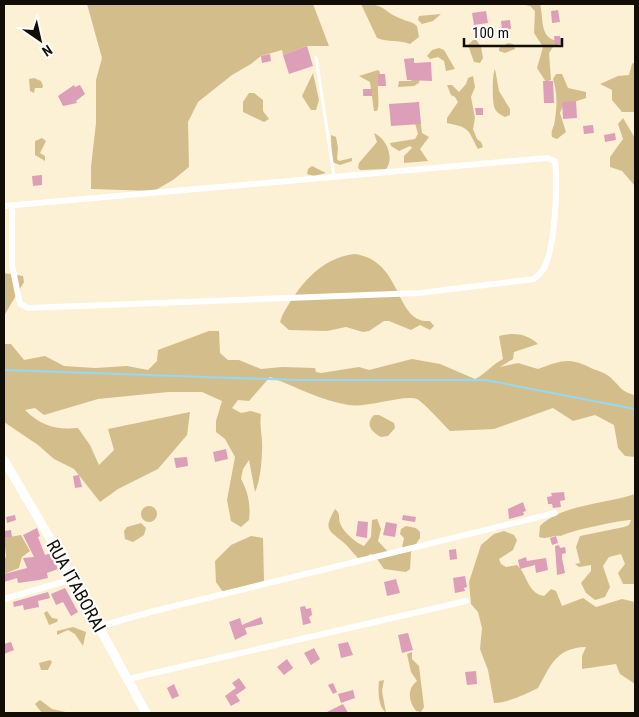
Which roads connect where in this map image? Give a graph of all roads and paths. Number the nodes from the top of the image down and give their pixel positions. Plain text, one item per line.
1 (316, 57) dead end
2 (334, 176) junction
3 (12, 205) junction
4 (4, 206) edge
5 (4, 462) edge
6 (555, 513) dead end
7 (73, 579) junction
8 (4, 599) edge
9 (466, 601) dead end
10 (98, 627) junction
11 (128, 679) junction
12 (146, 713) edge

1 - 2 lane
2 - 3 street
2 - 3 street
3 - 4 street
5 - 7 street, RUA ITABORAI
6 - 10 street
7 - 8 street
7 - 10 street, RUA ITABORAI
9 - 11 street
10 - 11 street, RUA ITABORAI
11 - 12 street, RUA ITABORAI

